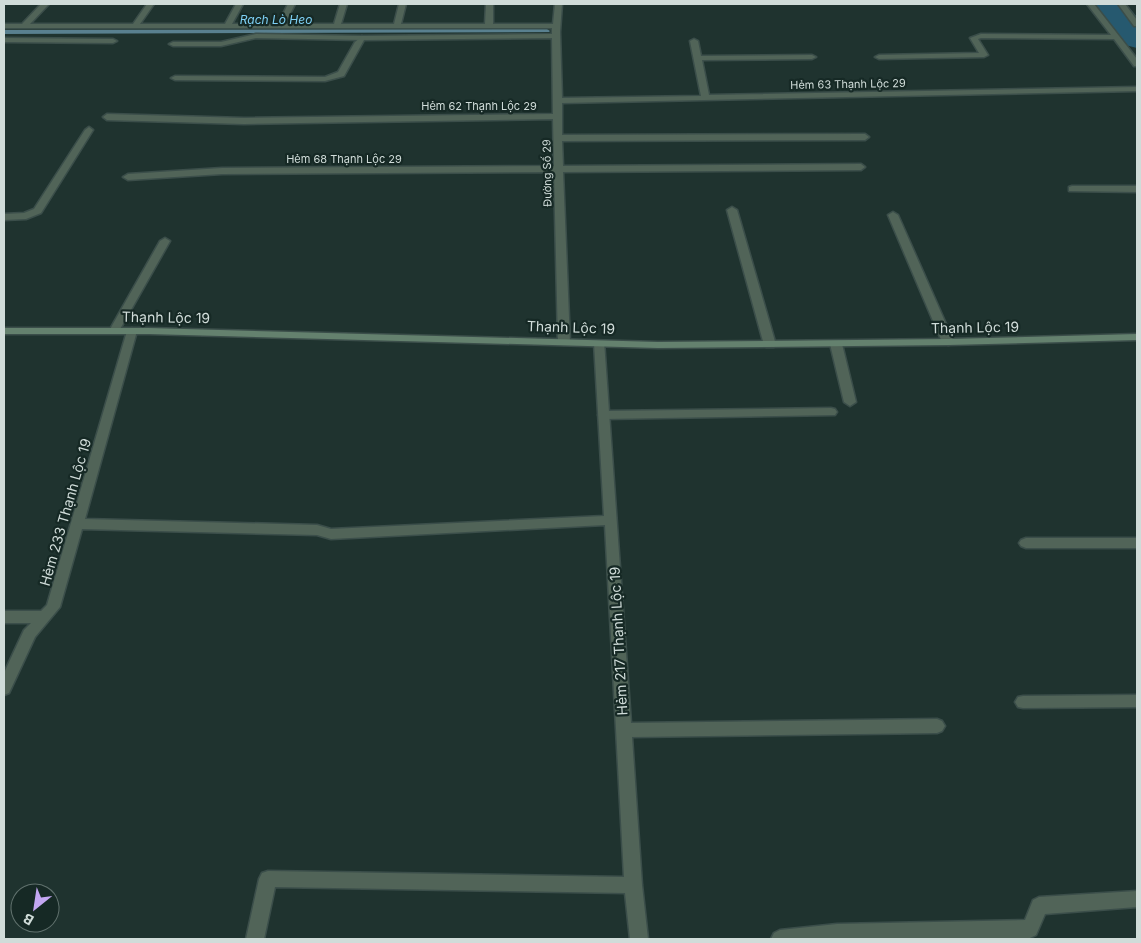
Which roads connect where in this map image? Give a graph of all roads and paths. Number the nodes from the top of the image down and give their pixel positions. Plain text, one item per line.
1 (45, 4) edge
2 (150, 4) edge
3 (238, 4) edge
4 (291, 4) edge
5 (343, 4) edge
6 (402, 4) edge
7 (489, 4) edge
8 (559, 4) edge
9 (1091, 4) edge
10 (1121, 4) edge
11 (1137, 24) edge
12 (136, 25) junction
13 (228, 25) junction
14 (281, 25) junction
15 (337, 25) junction
16 (397, 25) junction
17 (4, 26) edge
18 (24, 26) junction
19 (555, 26) junction
20 (489, 27) junction
21 (555, 36) junction
22 (1116, 37) junction
23 (362, 38) junction
24 (4, 40) edge
25 (112, 41) dead end
26 (694, 41) dead end
27 (173, 44) dead end
28 (812, 57) dead end
29 (879, 57) dead end
30 (697, 58) junction
31 (1137, 64) edge
32 (175, 78) dead end
33 (1137, 89) edge
34 (705, 97) junction
35 (559, 101) junction
36 (557, 116) junction
37 (108, 117) dead end
38 (89, 130) dead end
39 (864, 137) dead end
40 (559, 138) junction
41 (861, 167) dead end
42 (560, 169) junction
43 (128, 177) dead end
44 (1072, 189) dead end
45 (1137, 189) edge
46 (732, 210) dead end
47 (893, 214) dead end
48 (4, 217) edge
49 (165, 241) dead end
50 (4, 331) edge
51 (114, 331) junction
52 (132, 331) junction
53 (1137, 337) edge
54 (564, 342) junction
55 (948, 342) junction
56 (600, 343) junction
57 (836, 344) junction
58 (770, 345) junction
59 (850, 402) dead end
60 (831, 412) dead end
61 (604, 415) junction
62 (611, 520) junction
63 (77, 524) junction
64 (1026, 543) dead end
65 (1137, 543) edge
66 (4, 617) edge
67 (43, 618) junction
68 (4, 690) edge
69 (1137, 700) edge
70 (1023, 702) dead end
71 (937, 726) dead end
72 (623, 730) junction
73 (633, 885) junction
74 (1137, 899) edge
75 (255, 939) edge
76 (639, 939) edge
77 (780, 939) edge

1 - 18 street
2 - 12 street
3 - 13 street
4 - 14 street
5 - 15 street
6 - 16 street
7 - 20 street
8 - 19 street, Đường Số 29
9 - 22 street
10 - 11 street
12 - 13 street
12 - 18 street
13 - 14 street
14 - 15 street
15 - 16 street
16 - 20 street
17 - 18 street
19 - 20 street
19 - 21 street, Đường Số 29
21 - 23 street
21 - 35 street, Đường Số 29
22 - 29 street
22 - 31 street
23 - 27 street
23 - 32 street
24 - 25 street
26 - 30 street
28 - 30 street
30 - 34 street
33 - 34 street, Hẻm 63 Thạnh Lộc 29
34 - 35 street, Hẻm 63 Thạnh Lộc 29
35 - 36 street, Đường Số 29
36 - 37 street, Hẻm 62 Thạnh Lộc 29
36 - 40 street, Đường Số 29
38 - 48 street
39 - 40 street
40 - 42 street, Đường Số 29
41 - 42 street, Hẻm 68 Thạnh Lộc 29
42 - 43 street, Hẻm 68 Thạnh Lộc 29
42 - 54 street, Đường Số 29
44 - 45 street
46 - 58 street
47 - 55 street
49 - 51 street
50 - 51 street, Thạnh Lộc 19
51 - 52 street, Thạnh Lộc 19
52 - 54 street, Thạnh Lộc 19
52 - 63 street, Hẻm 233 Thạnh Lộc 19
53 - 55 street, Thạnh Lộc 19
54 - 56 street, Thạnh Lộc 19
55 - 57 street, Thạnh Lộc 19
56 - 58 street, Thạnh Lộc 19
56 - 61 street, Hẻm 217 Thạnh Lộc 19
57 - 58 street, Thạnh Lộc 19
57 - 59 street
60 - 61 street
61 - 62 street, Hẻm 217 Thạnh Lộc 19
62 - 63 street
62 - 72 street, Hẻm 217 Thạnh Lộc 19
63 - 67 street, Hẻm 233 Thạnh Lộc 19
64 - 65 street
66 - 67 street
67 - 68 street, Hẻm 233 Thạnh Lộc 19
69 - 70 street
71 - 72 street
72 - 73 street, Hẻm 217 Thạnh Lộc 19
73 - 75 street
73 - 76 street, Hẻm 217 Thạnh Lộc 19
74 - 77 street

